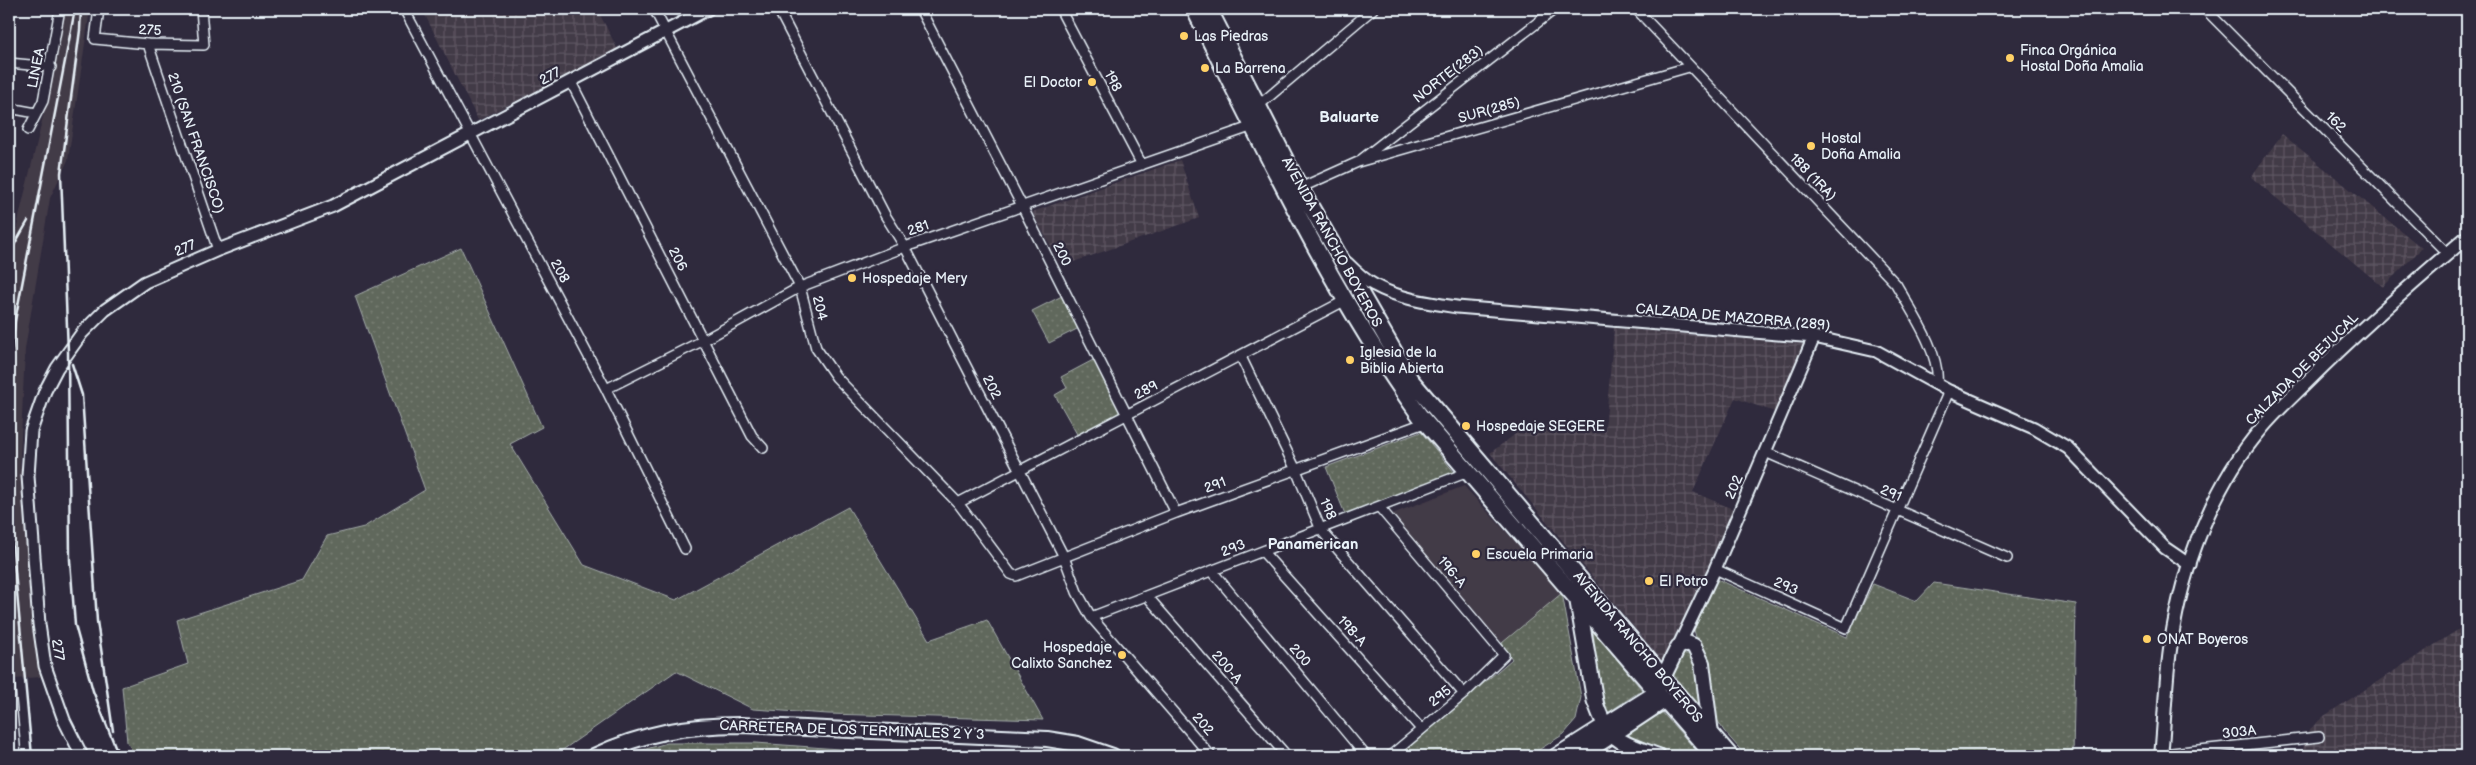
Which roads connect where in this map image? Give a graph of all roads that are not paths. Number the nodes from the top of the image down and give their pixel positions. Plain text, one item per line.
1 (60, 9) edge
2 (99, 9) edge
3 (201, 9) edge
4 (404, 9) edge
5 (654, 9) edge
6 (708, 9) edge
7 (778, 9) edge
8 (920, 9) edge
9 (1060, 9) edge
10 (1194, 9) edge
11 (1209, 9) edge
12 (1373, 9) edge
13 (1555, 9) edge
14 (1636, 9) edge
15 (2205, 9) edge
16 (665, 32) junction
17 (148, 44) junction
18 (9, 63) edge
19 (51, 67) junction
20 (1689, 67) junction
21 (571, 82) junction
22 (1258, 106) junction
23 (9, 108) edge
24 (36, 113) junction
25 (1253, 126) junction
26 (28, 130) dead end
27 (471, 134) junction
28 (1358, 162) junction
29 (1142, 165) junction
30 (1300, 188) junction
31 (1022, 206) junction
32 (2467, 238) edge
33 (905, 247) junction
34 (218, 250) junction
35 (1336, 254) junction
36 (2448, 254) junction
37 (800, 287) junction
38 (1346, 300) junction
39 (1814, 337) junction
40 (704, 340) junction
41 (1241, 357) junction
42 (1937, 384) junction
43 (606, 389) junction
44 (1949, 391) junction
45 (1128, 416) junction
46 (1426, 422) junction
47 (763, 448) dead end
48 (1765, 452) junction
49 (1296, 470) junction
50 (1019, 472) junction
51 (1468, 472) junction
52 (958, 502) junction
53 (1380, 508) junction
54 (1896, 511) junction
55 (1176, 513) junction
56 (1321, 530) junction
57 (685, 549) dead end
58 (1263, 552) junction
59 (1064, 557) junction
60 (2007, 558) dead end
61 (2190, 565) junction
62 (1715, 569) junction
63 (1212, 571) junction
64 (1013, 575) joint
65 (1147, 596) junction
66 (1578, 600) junction
67 (1091, 617) junction
68 (1684, 645) junction
69 (1504, 655) joint
70 (1664, 677) junction
71 (9, 679) edge
72 (1464, 694) junction
73 (1660, 696) junction
74 (1595, 700) junction
75 (1421, 729) junction
76 (1609, 732) junction
77 (1711, 734) junction
78 (2319, 737) dead end
79 (1585, 739) junction
80 (2161, 755) edge
81 (16, 756) edge
82 (82, 756) edge
83 (594, 756) edge
84 (1113, 756) edge
85 (1211, 756) edge
86 (1287, 756) edge
87 (1366, 756) edge
88 (1390, 756) edge
89 (1556, 756) edge
90 (1581, 756) edge
91 (1658, 756) edge
92 (1713, 756) edge
93 (1731, 756) edge

1 - 19 street, LINEA
2 - 17 street, 275
3 - 17 street, 275
4 - 27 street, 208
5 - 16 street, 204
6 - 16 street, 277
7 - 33 street, 202
8 - 31 street, 200
9 - 29 street, 198
10 - 25 highway, AVENIDA RANCHO BOYEROS
11 - 22 highway, AVENIDA RANCHO BOYEROS
12 - 22 street
13 - 28 street, NORTE(283)
14 - 20 street, 188 (1RA)
15 - 36 street, 162
16 - 21 street, 277
16 - 37 street, 204
17 - 34 street, 210 (SAN FRANCISCO)
18 - 19 street
19 - 24 street, LINEA
20 - 28 street, SUR(285)
20 - 42 street, 188 (1RA)
21 - 27 street, 277
21 - 40 street, 206
22 - 30 highway, AVENIDA RANCHO BOYEROS
23 - 24 street
24 - 26 street, LINEA
25 - 29 street, 281
25 - 38 highway, AVENIDA RANCHO BOYEROS
27 - 34 street, 277
27 - 43 street, 208
28 - 30 street, SUR(285)
29 - 31 street, 281
30 - 35 highway, AVENIDA RANCHO BOYEROS
31 - 33 street, 281
31 - 45 street, 200
32 - 36 main road, CALZADA DE BEJUCAL
33 - 37 street, 281
33 - 50 street, 202
34 - 82 street, 277
35 - 39 street, CALZADA DE MAZORRA (289)
35 - 70 highway, AVENIDA RANCHO BOYEROS
36 - 61 main road, CALZADA DE BEJUCAL
37 - 40 street, 281
37 - 52 street, 204
38 - 41 street, 289
38 - 46 highway, AVENIDA RANCHO BOYEROS
39 - 42 street, CALZADA DE MAZORRA (289)
39 - 48 street, 202
40 - 43 street, 281
40 - 47 street, 206
41 - 45 street, 289
41 - 49 street, 198
42 - 44 street, CALZADA DE MAZORRA (289)
43 - 57 street, 208
44 - 54 street
44 - 61 street, CALZADA DE MAZORRA (289)
45 - 50 street, 289
45 - 55 street, 200
46 - 49 street, 291
46 - 51 highway, AVENIDA RANCHO BOYEROS
48 - 54 street, 291
48 - 62 street, 202
49 - 55 street, 291
49 - 56 street, 198
50 - 52 street, 289
50 - 59 street, 202
51 - 53 street, 293
51 - 66 highway, AVENIDA RANCHO BOYEROS
52 - 64 street, 204
53 - 56 street, 293
53 - 69 street, 196-A
54 - 60 street, 291
54 - 62 street, 293
55 - 59 street, 291
56 - 58 street, 293
56 - 72 street, 198
58 - 63 street, 293
58 - 75 street, 198-A
59 - 64 street, 291
59 - 67 street, 202
61 - 80 main road, CALZADA DE BEJUCAL
62 - 68 street, 202
63 - 65 street, 293
63 - 87 street, 200
65 - 67 street, 293
65 - 86 street, 200-A
66 - 73 highway, AVENIDA RANCHO BOYEROS
66 - 74 highway
67 - 85 street, 202
68 - 70 main road
68 - 77 main road
69 - 72 street, 295
70 - 73 main road
70 - 77 main road, AVENIDA RANCHO BOYEROS
71 - 81 street
72 - 75 street, 295
73 - 76 main road
73 - 92 main road, AVENIDA RANCHO BOYEROS
74 - 76 main road
74 - 79 main road
75 - 88 street, 295
76 - 79 main road
76 - 90 main road
76 - 91 main road
77 - 93 main road, AVENIDA RANCHO BOYEROS
78 - 80 street, 303A
79 - 89 main road
83 - 84 main road, CARRETERA DE LOS TERMINALES 2 Y 3

